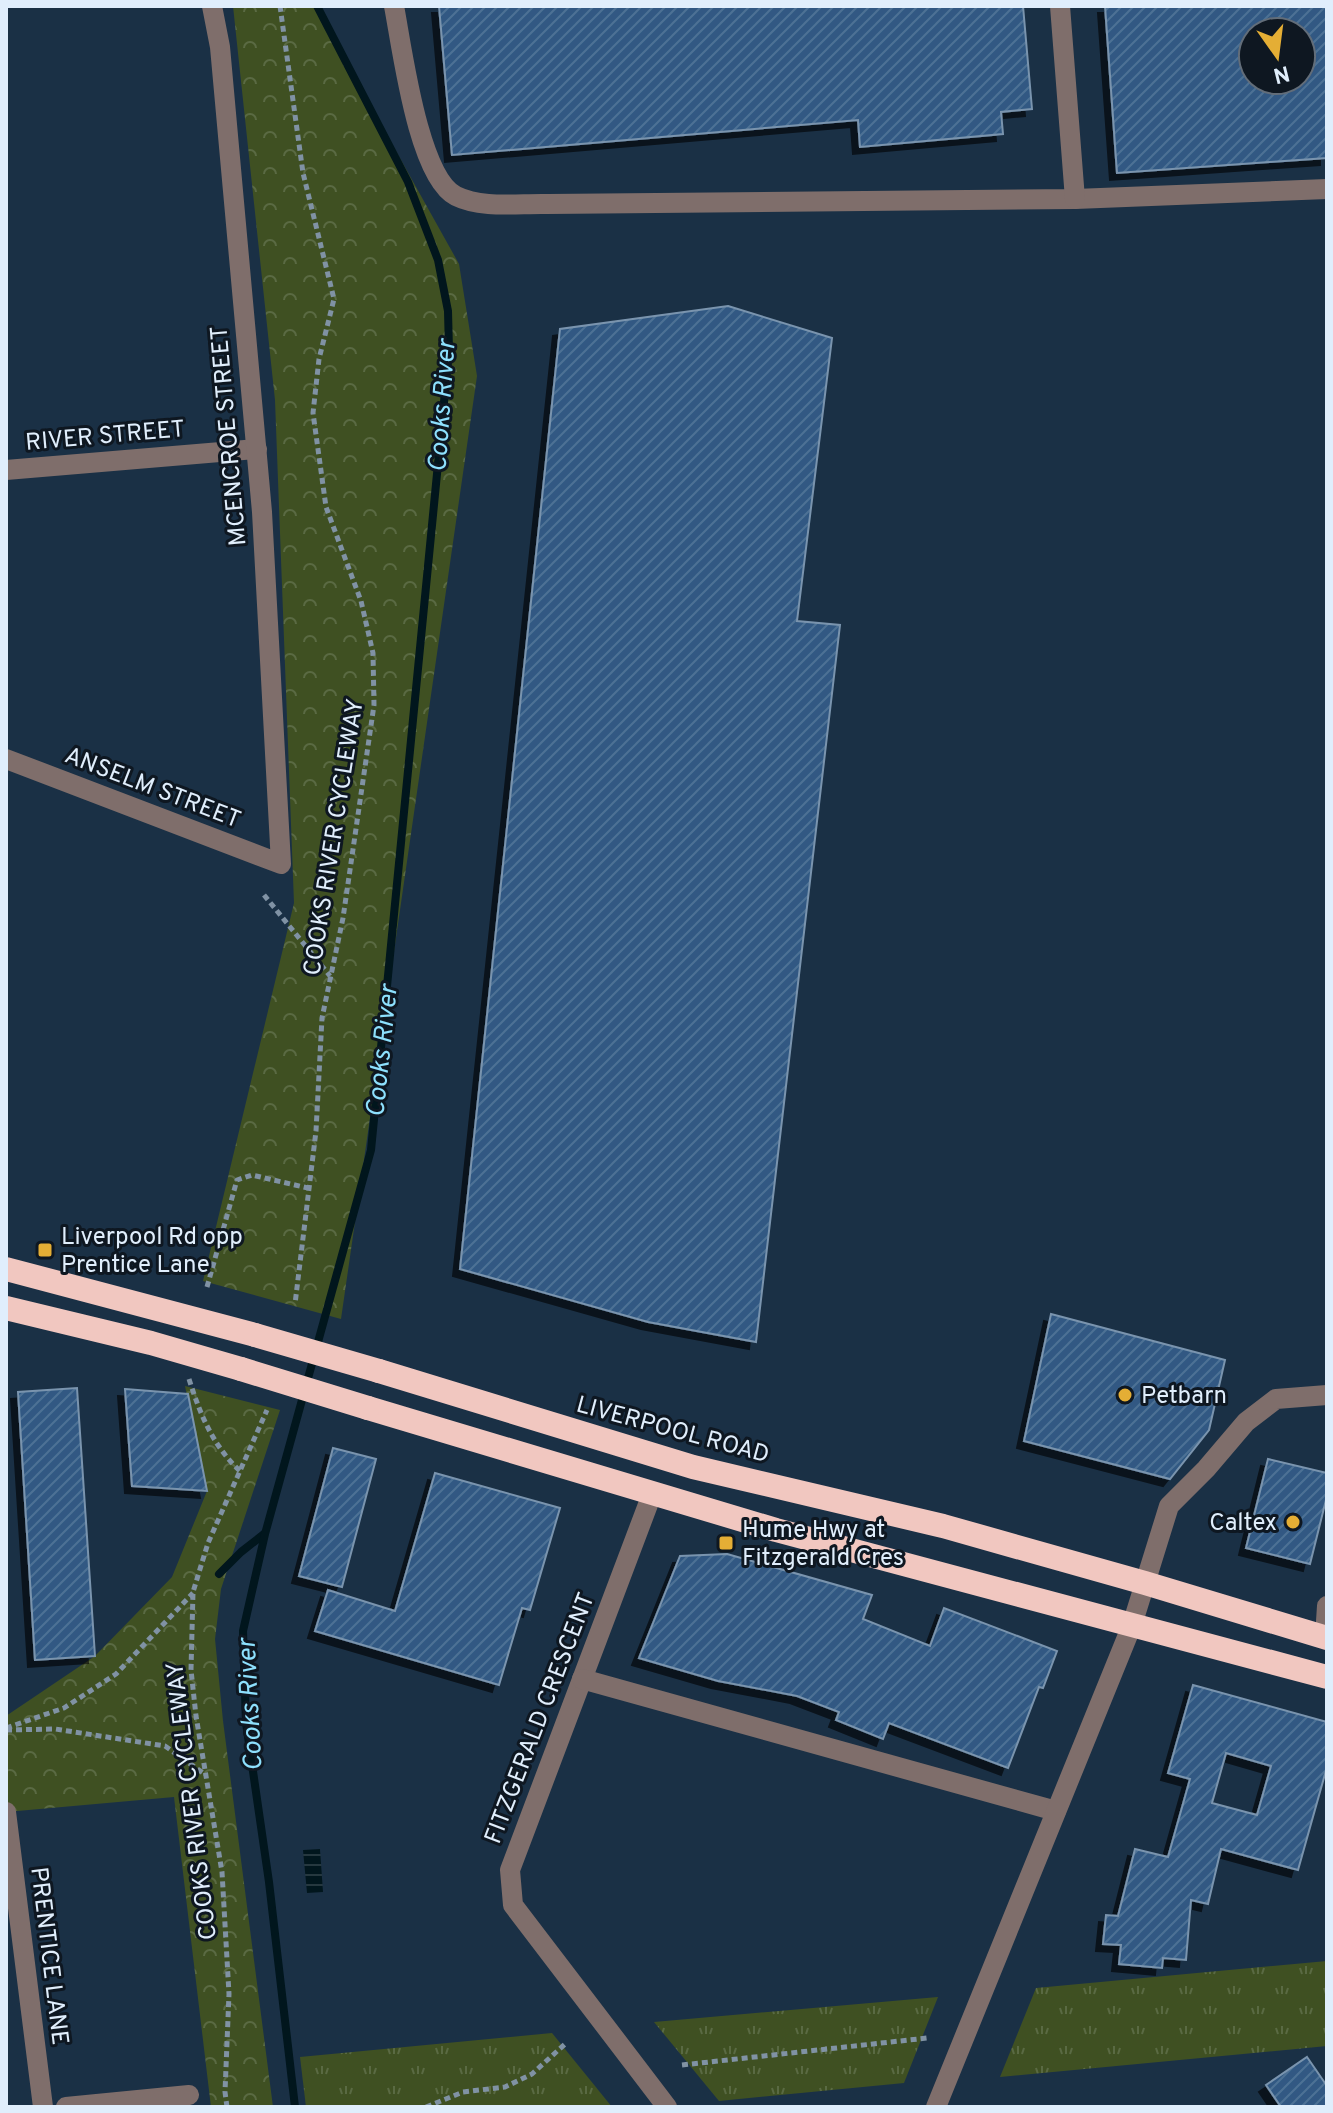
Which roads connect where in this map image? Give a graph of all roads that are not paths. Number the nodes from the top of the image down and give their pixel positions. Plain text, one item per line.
1 (212, 6) edge
2 (394, 6) edge
3 (1060, 6) edge
4 (1327, 189) edge
5 (1075, 199) junction
6 (257, 449) junction
7 (6, 470) edge
8 (6, 759) edge
9 (281, 864) joint
10 (6, 1269) edge
11 (6, 1308) edge
12 (1327, 1395) edge
13 (652, 1494) junction
14 (1145, 1583) junction
15 (1327, 1606) edge
16 (1132, 1625) junction
17 (1326, 1637) edge
18 (1327, 1677) edge
19 (582, 1679) junction
20 (1056, 1811) junction
21 (6, 1812) edge
22 (189, 2095) dead end
23 (143, 2103) edge
24 (43, 2107) edge
25 (66, 2107) edge
26 (667, 2107) edge
27 (936, 2107) edge

1 - 6 street, MCENCROE STREET
2 - 5 street
3 - 5 street
4 - 5 street
6 - 7 street, RIVER STREET
6 - 9 street, MCENCROE STREET
8 - 9 street, ANSELM STREET
10 - 14 highway, LIVERPOOL ROAD, bridge
11 - 13 highway, bridge
12 - 14 street
13 - 16 highway
13 - 19 street, FITZGERALD CRESCENT
14 - 16 street
14 - 17 highway, LIVERPOOL ROAD
15 - 17 street
16 - 18 highway
16 - 20 street
19 - 20 street
19 - 26 street, FITZGERALD CRESCENT
20 - 27 street
21 - 24 street, PRENTICE LANE
22 - 23 street
23 - 25 street

